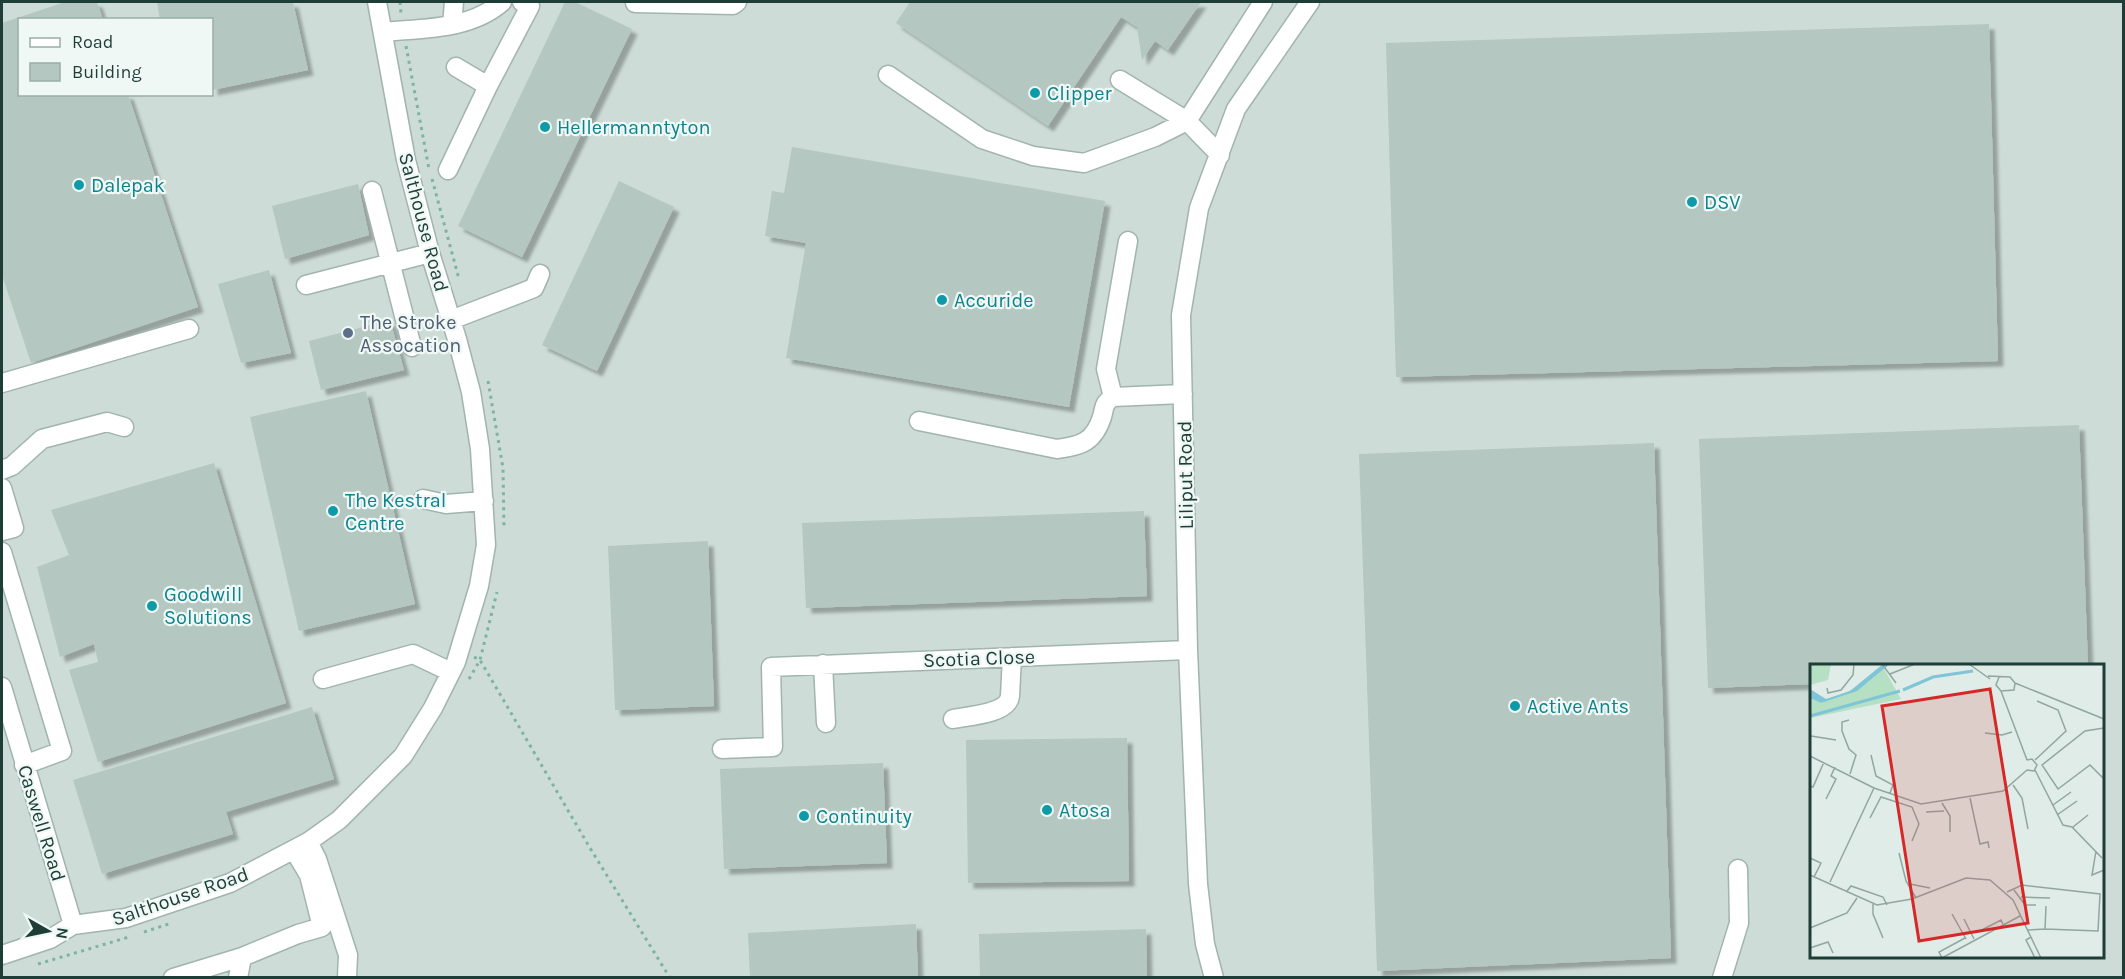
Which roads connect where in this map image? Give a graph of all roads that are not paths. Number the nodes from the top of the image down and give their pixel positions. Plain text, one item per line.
1 (377, 2) edge
2 (454, 2) edge
3 (502, 2) edge
4 (522, 2) edge
5 (737, 2) edge
6 (1263, 2) edge
7 (1310, 2) edge
8 (635, 3) edge
9 (452, 25) junction
10 (383, 32) junction
11 (456, 67) dead end
12 (888, 75) dead end
13 (1120, 80) dead end
14 (488, 86) junction
15 (1187, 121) junction
16 (1220, 155) junction
17 (448, 170) dead end
18 (372, 191) dead end
19 (1128, 241) dead end
20 (430, 253) junction
21 (389, 264) junction
22 (540, 274) dead end
23 (306, 285) dead end
24 (451, 320) junction
25 (189, 328) dead end
26 (412, 347) dead end
27 (2, 383) edge
28 (1183, 394) junction
29 (1113, 397) junction
30 (919, 421) dead end
31 (124, 427) dead end
32 (2, 470) edge
33 (2, 488) edge
34 (423, 499) dead end
35 (484, 501) junction
36 (2, 531) edge
37 (2, 552) edge
38 (1188, 650) junction
39 (1012, 657) junction
40 (823, 664) junction
41 (451, 672) junction
42 (323, 679) dead end
43 (2, 687) edge
44 (953, 719) dead end
45 (826, 723) dead end
46 (722, 749) dead end
47 (24, 765) junction
48 (301, 846) junction
49 (1738, 869) dead end
50 (73, 925) junction
51 (2, 955) edge
52 (242, 957) junction
53 (173, 978) edge
54 (238, 978) edge
55 (347, 978) edge
56 (1214, 978) edge
57 (1722, 978) edge

1 - 10 street, Salthouse Road
2 - 9 street
3 - 9 street
4 - 14 street
5 - 8 street
6 - 15 street
7 - 16 street, Liliput Road
9 - 10 street
10 - 20 street, Salthouse Road
11 - 14 street
12 - 15 street
13 - 15 street
14 - 17 street
15 - 16 street
16 - 28 street, Liliput Road
18 - 21 street
19 - 29 street
20 - 21 street
20 - 24 street, Salthouse Road
21 - 23 street
21 - 26 street
22 - 24 street
24 - 35 street, Salthouse Road
25 - 27 street
28 - 29 street
28 - 38 street, Liliput Road
29 - 30 street
31 - 32 street
33 - 36 street
34 - 35 street
35 - 41 street, Salthouse Road
37 - 47 street
38 - 39 street, Scotia Close
38 - 56 street, Liliput Road
39 - 40 street, Scotia Close
39 - 44 street
40 - 45 street
40 - 46 street, Scotia Close
41 - 42 street
41 - 48 street, Salthouse Road
43 - 47 street, Caswell Road
47 - 50 street, Caswell Road
48 - 50 street, Salthouse Road
48 - 52 street
48 - 55 street
49 - 57 street
50 - 51 street, Salthouse Road
52 - 53 street
52 - 54 street

